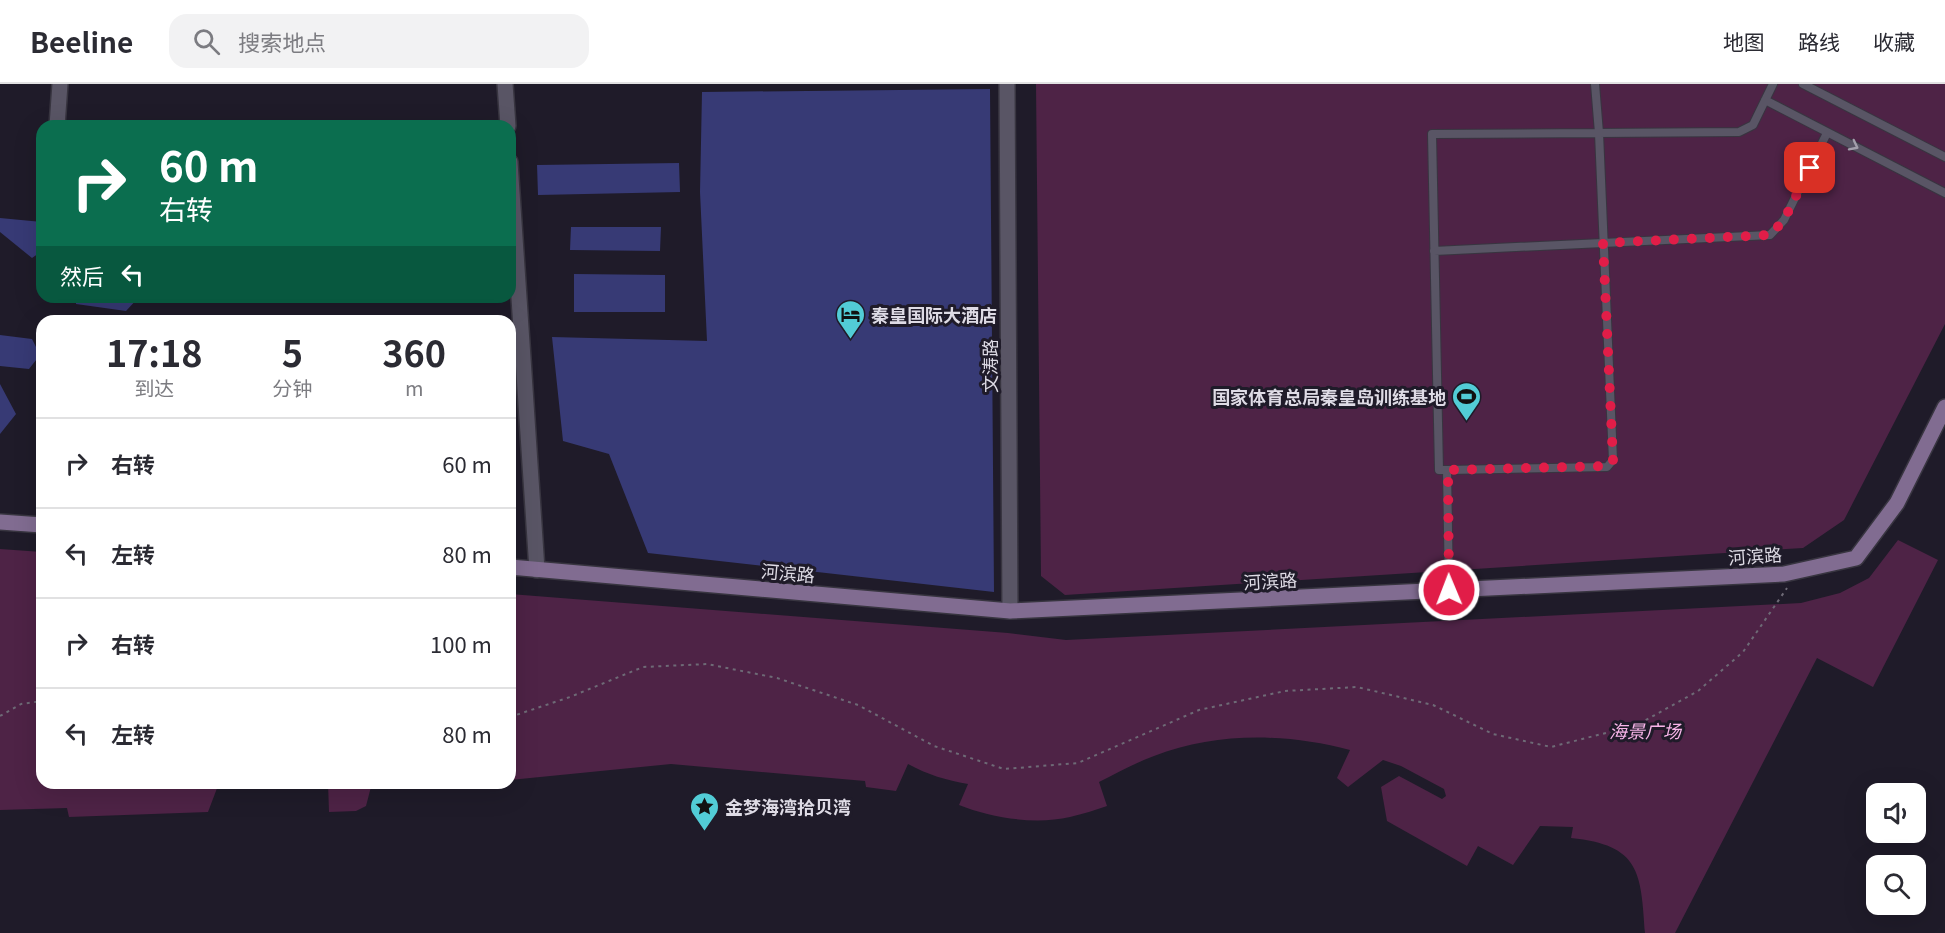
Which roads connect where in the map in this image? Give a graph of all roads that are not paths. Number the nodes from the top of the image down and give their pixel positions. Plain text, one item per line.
1 (60, 84) edge
2 (505, 84) edge
3 (1007, 84) edge
4 (1595, 84) edge
5 (1773, 84) edge
6 (1803, 84) edge
7 (1765, 100) junction
8 (57, 120) edge
9 (508, 120) edge
10 (1599, 133) junction
11 (1827, 133) junction
12 (1945, 157) edge
13 (1945, 193) edge
14 (1603, 243) junction
15 (1434, 251) junction
16 (516, 253) edge
17 (1945, 407) edge
18 (1448, 470) junction
19 (0, 522) edge
20 (36, 525) edge
21 (516, 568) edge
22 (537, 570) junction
23 (1449, 590) junction
24 (1010, 611) junction

1 - 8 street
2 - 9 street
3 - 24 street, 文涛路
4 - 10 lane
5 - 7 lane
6 - 12 lane
7 - 10 lane
7 - 11 lane
10 - 14 lane
10 - 15 lane
11 -> 13 lane
11 - 14 lane
14 - 15 lane
14 - 18 lane
15 - 18 lane
16 - 22 street
17 - 23 street, 河滨路
18 - 23 lane
19 - 20 street
21 - 22 street, 河滨路
22 - 24 street, 河滨路
23 - 24 street, 河滨路

